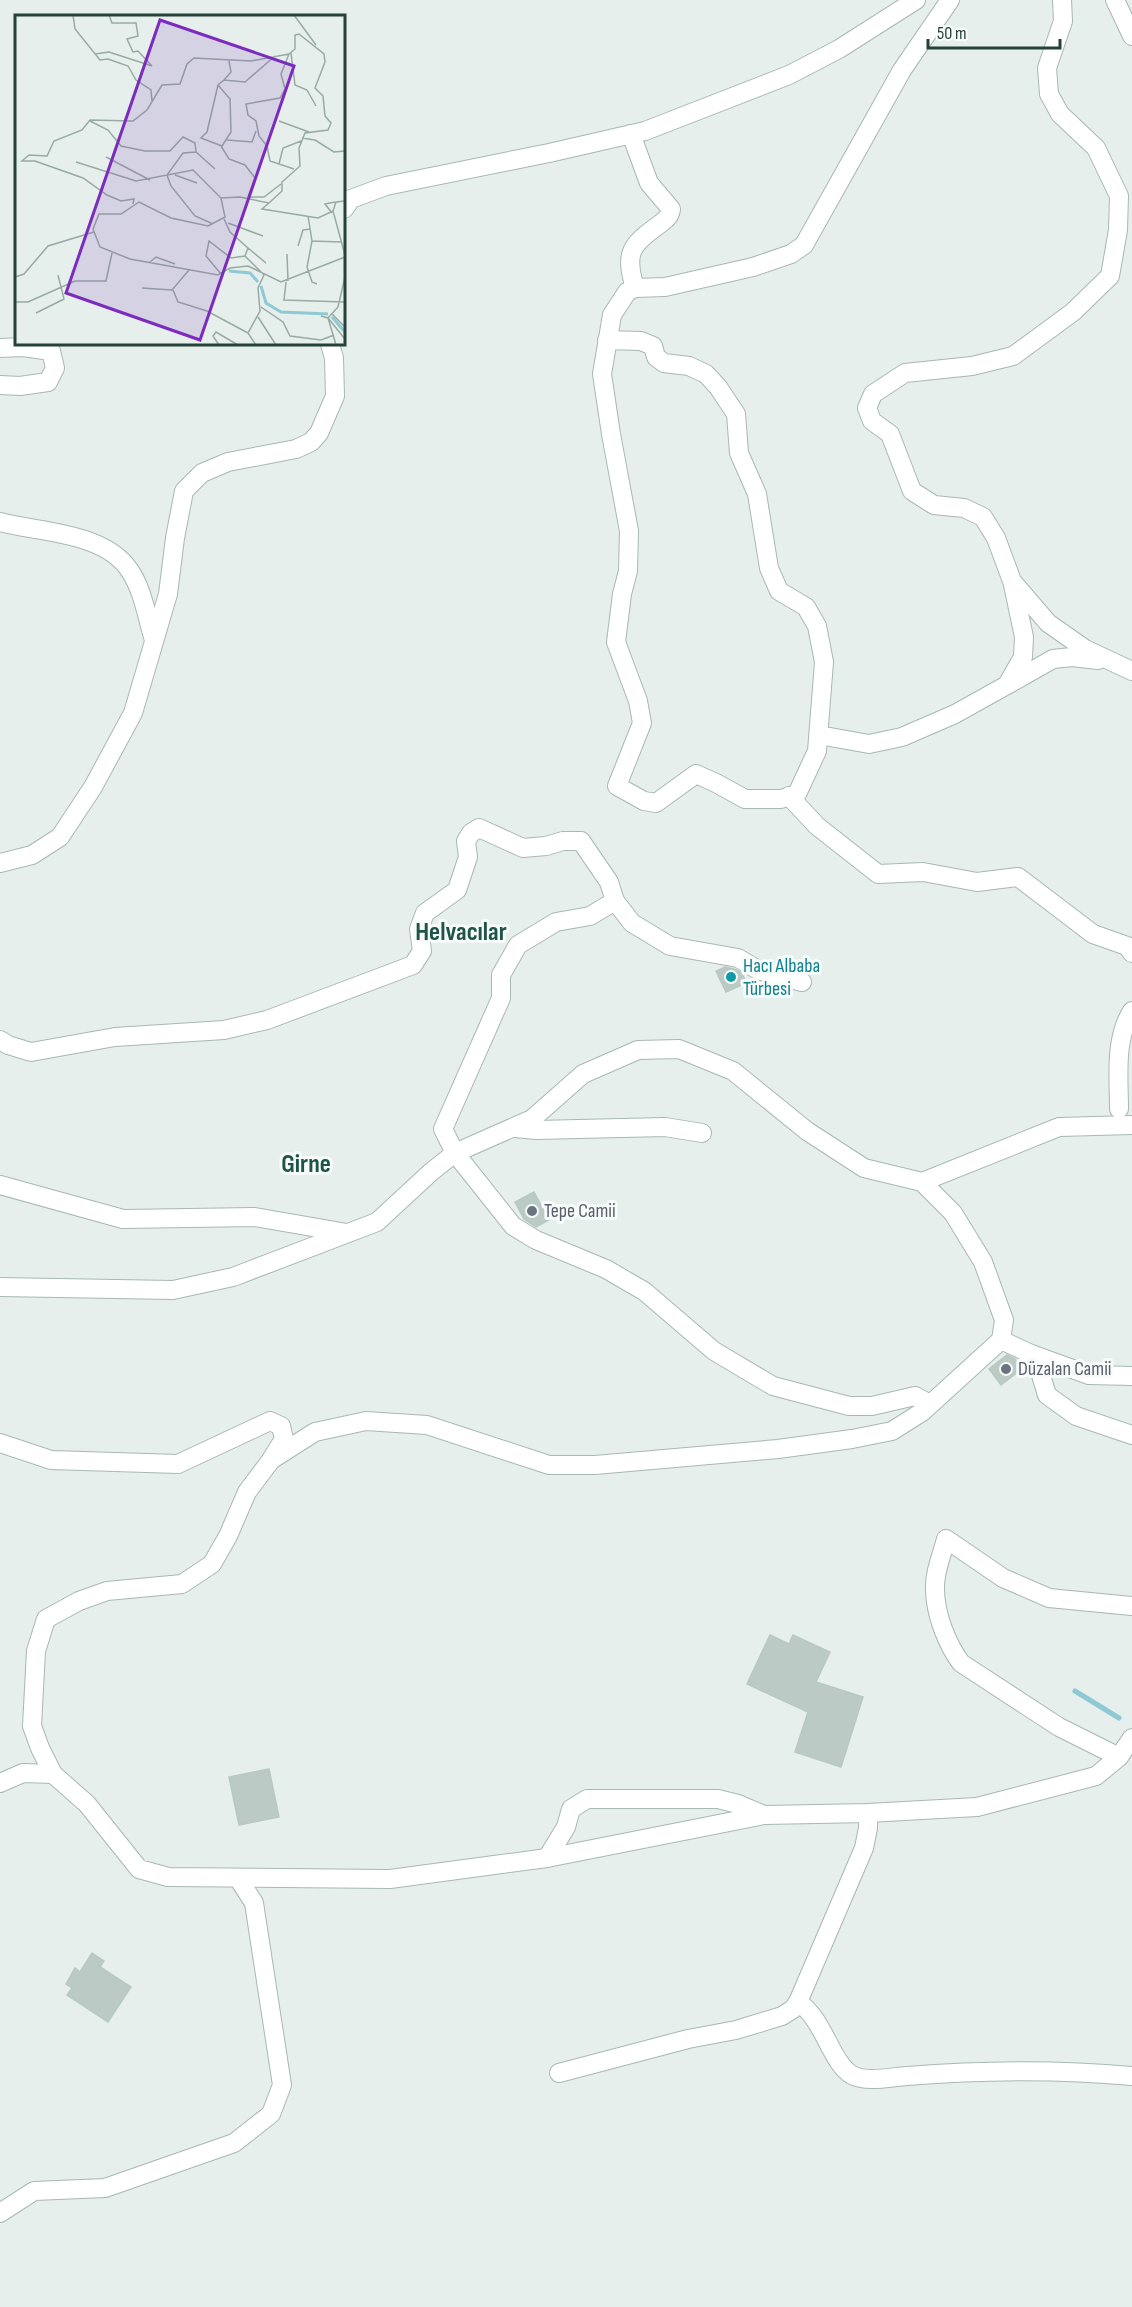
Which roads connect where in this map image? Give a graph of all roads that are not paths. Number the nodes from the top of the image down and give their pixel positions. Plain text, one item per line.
1 (916, 0) edge
2 (950, 0) edge
3 (1062, 0) edge
4 (1115, 0) edge
5 (1132, 36) edge
6 (631, 134) junction
7 (345, 208) edge
8 (635, 288) junction
9 (607, 340) junction
10 (330, 345) edge
11 (0, 348) edge
12 (0, 385) edge
13 (0, 522) edge
14 (1012, 581) junction
15 (154, 641) junction
16 (1110, 661) junction
17 (1132, 670) edge
18 (1007, 685) junction
19 (819, 735) junction
20 (789, 796) junction
21 (0, 863) edge
22 (615, 901) junction
23 (1132, 953) edge
24 (802, 982) dead end
25 (1132, 1011) edge
26 (0, 1040) edge
27 (1126, 1108) edge
28 (1132, 1125) edge
29 (1099, 1126) junction
30 (514, 1127) junction
31 (702, 1133) dead end
32 (455, 1154) junction
33 (922, 1182) junction
34 (0, 1185) edge
35 (348, 1233) junction
36 (0, 1287) edge
37 (1001, 1340) junction
38 (1031, 1354) junction
39 (1132, 1376) edge
40 (930, 1404) junction
41 (1132, 1435) edge
42 (0, 1443) edge
43 (272, 1460) junction
44 (1132, 1606) edge
45 (1132, 1738) edge
46 (1119, 1757) junction
47 (53, 1773) junction
48 (0, 1783) edge
49 (868, 1813) junction
50 (764, 1815) junction
51 (547, 1858) junction
52 (238, 1878) junction
53 (798, 2002) junction
54 (559, 2073) dead end
55 (1132, 2076) edge
56 (0, 2213) edge

1 - 6 street
2 - 8 street
3 - 14 street
4 - 5 street
6 - 7 street
6 - 8 street
8 - 9 street
9 - 19 street
9 - 20 street
10 - 15 street
11 - 12 street
13 - 15 street
14 - 16 street
14 - 18 street
15 - 21 street
16 - 17 street
16 - 18 street
18 - 19 street
19 - 20 street
20 - 23 street
22 - 24 street
22 - 26 street
22 - 32 street
25 - 27 street
27 - 29 street
28 - 29 street
29 - 33 street
30 - 31 street
30 - 32 street
30 - 33 street
32 - 35 street
32 - 40 street
33 - 37 street
34 - 35 street
35 - 36 street
37 - 38 street
37 - 40 street
38 - 39 street
38 - 41 street
40 - 43 street
42 - 43 street
43 - 47 street
44 - 46 street
45 - 46 street
46 - 49 street
47 - 48 street
47 - 52 street
49 - 50 street
49 - 53 street
50 - 51 street
50 - 51 street
51 - 52 street
52 - 56 street
53 - 54 street
53 - 55 street

